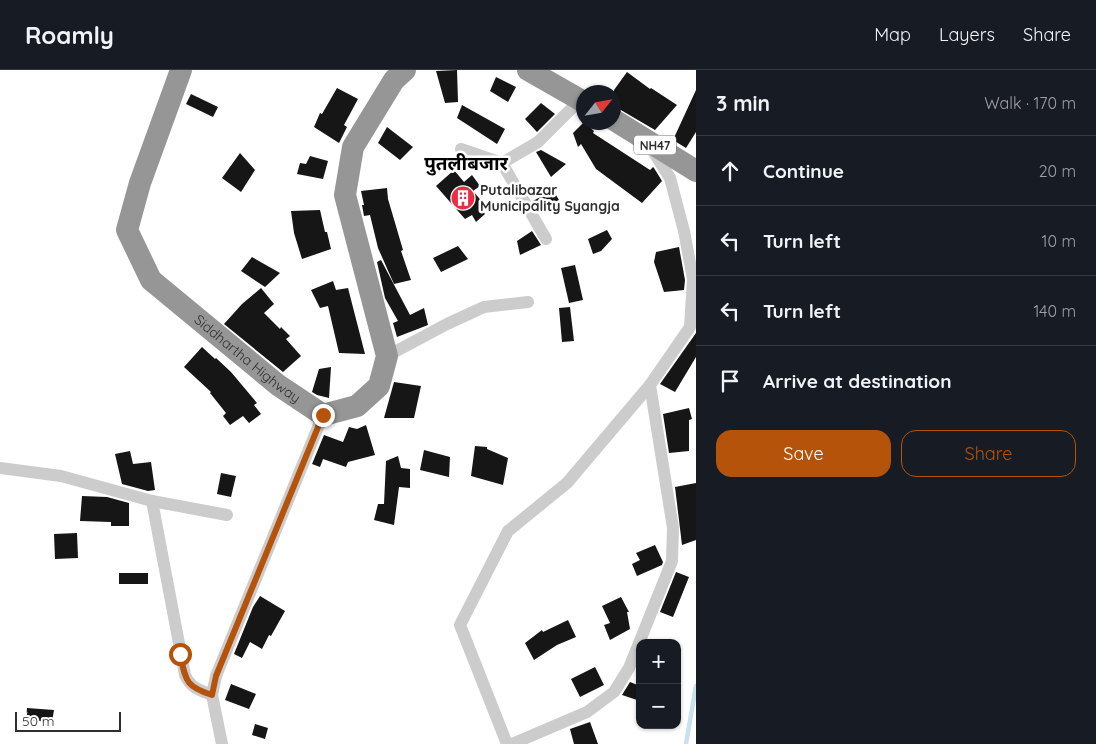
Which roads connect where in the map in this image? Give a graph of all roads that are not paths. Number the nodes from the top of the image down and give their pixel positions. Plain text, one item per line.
1 (181, 70) edge
2 (528, 70) edge
3 (395, 73) edge
4 (576, 98) edge
5 (576, 107) edge
6 (621, 124) edge
7 (645, 139) junction
8 (460, 149) dead end
9 (502, 163) junction
10 (696, 172) edge
11 (546, 239) dead end
12 (528, 302) dead end
13 (387, 356) junction
14 (650, 385) junction
15 (323, 415) junction
16 (0, 468) edge
17 (152, 501) junction
18 (227, 515) dead end
19 (212, 695) junction
20 (222, 744) edge
21 (507, 744) edge
22 (512, 744) edge

1 - 15 highway, Siddhartha Highway
2 - 4 highway
3 - 13 highway
5 - 9 street
6 - 7 highway, NH47
7 - 10 highway, NH47
7 - 14 street
8 - 9 street
9 - 11 street
12 - 13 street
13 - 15 highway
14 - 21 street
14 - 22 street
15 - 19 street
16 - 17 street
17 - 18 street
17 - 19 street
19 - 20 street

